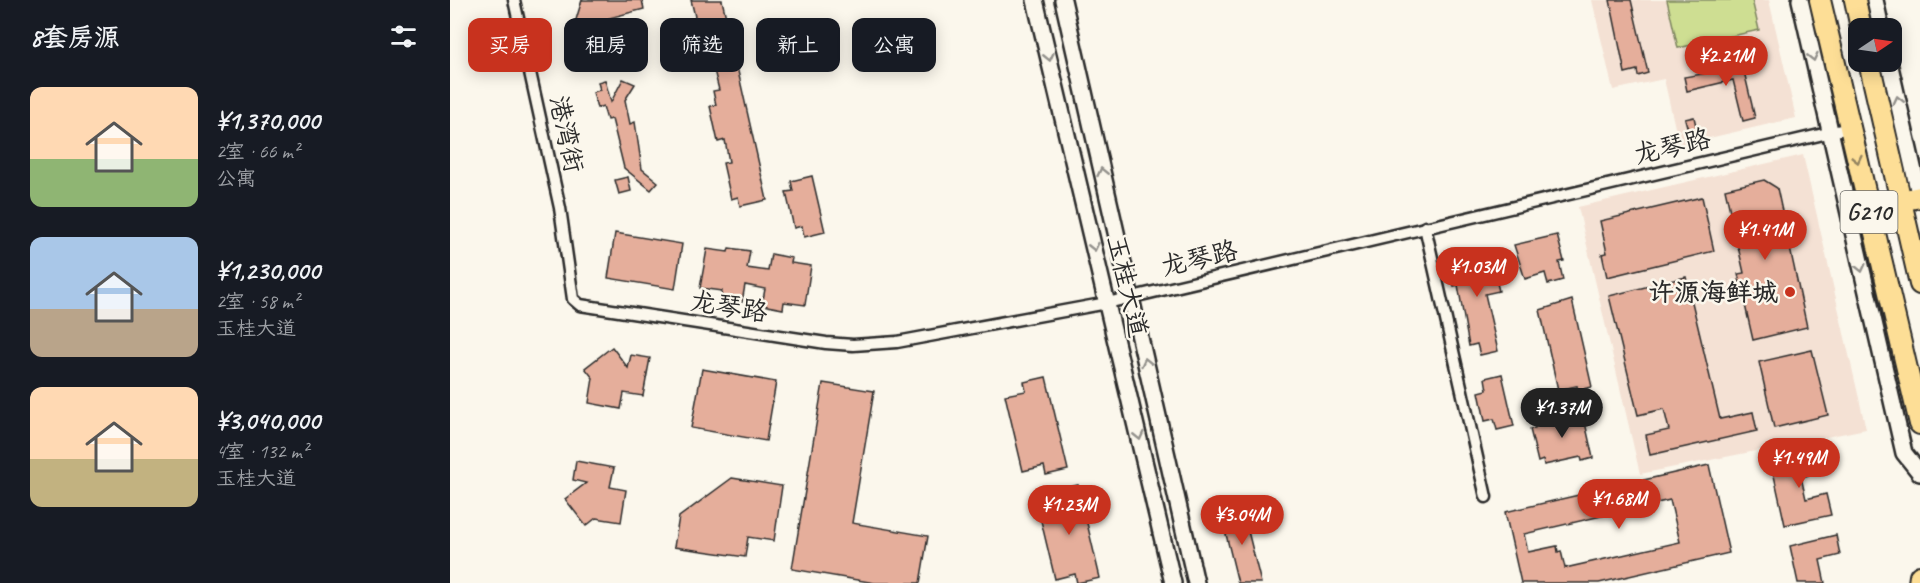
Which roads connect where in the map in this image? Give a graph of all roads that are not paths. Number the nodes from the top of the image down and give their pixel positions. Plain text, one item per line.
1 (514, 0) edge
2 (1035, 0) edge
3 (1063, 0) edge
4 (1800, 0) edge
5 (1820, 0) edge
6 (1855, 0) edge
7 (1875, 0) edge
8 (1859, 18) edge
9 (1879, 18) edge
10 (1871, 72) edge
11 (1891, 72) edge
12 (1840, 130) junction
13 (1920, 197) edge
14 (1900, 201) junction
15 (560, 208) joint
16 (1425, 227) junction
17 (1920, 284) edge
18 (1131, 297) junction
19 (1107, 303) junction
20 (1920, 424) edge
21 (1920, 472) edge
22 (1486, 496) dead end
23 (1920, 576) edge
24 (1173, 583) edge
25 (1196, 583) edge
26 (1919, 583) edge

1 - 15 street, 港湾街
2 -> 19 main road, 玉桂大道
18 -> 3 main road, 玉桂大道
4 -> 12 main road
5 - 12 highway, G210
6 - 8 highway
7 - 9 main road
10 - 14 highway, G210
13 -> 11 main road
12 - 16 street, 龙琴路
12 -> 20 highway, G210
12 -> 21 main road
13 - 14 highway
14 - 17 highway, G210
15 - 19 street, 龙琴路
16 - 18 street, 龙琴路
16 - 22 street
18 - 19 street, 龙琴路
25 -> 18 main road, 玉桂大道
19 -> 24 main road, 玉桂大道
23 - 26 highway

